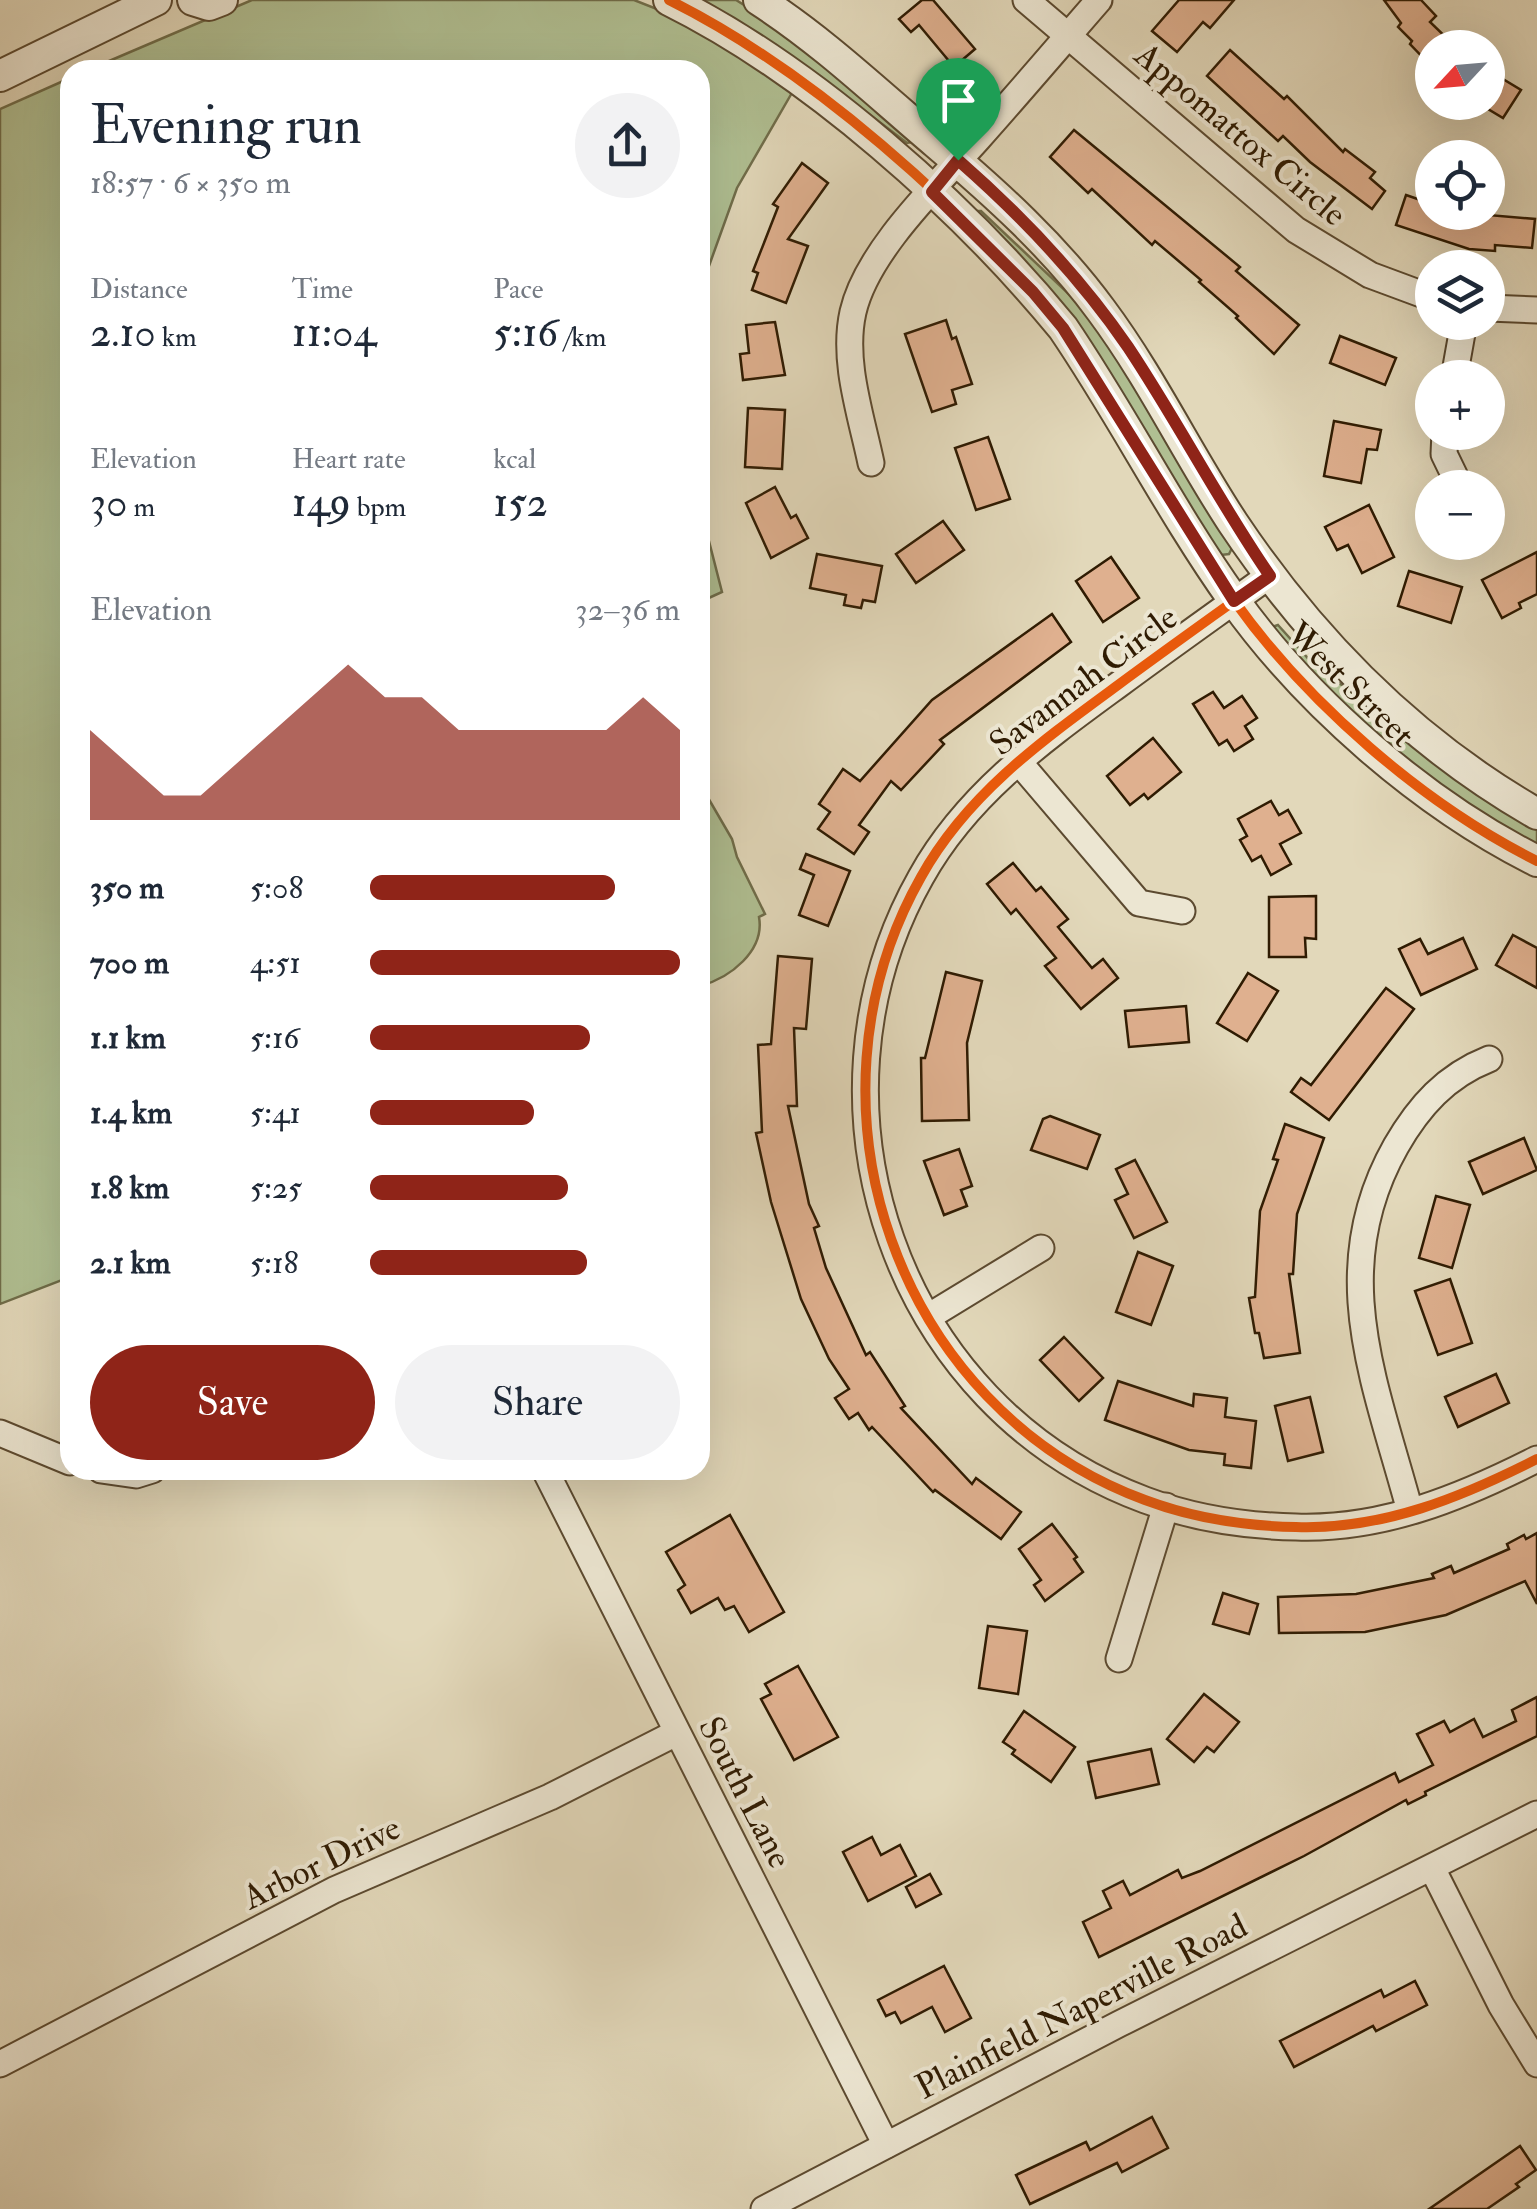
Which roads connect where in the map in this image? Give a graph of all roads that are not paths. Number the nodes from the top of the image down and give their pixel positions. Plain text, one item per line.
1 (156, 0) edge
2 (193, 0) edge
3 (222, 0) edge
4 (669, 0) edge
5 (760, 0) edge
6 (1026, 0) edge
7 (1099, 0) edge
8 (1067, 36) junction
9 (0, 76) edge
10 (958, 160) junction
11 (932, 192) junction
12 (1415, 292) edge
13 (1505, 309) edge
14 (1537, 310) edge
15 (870, 463) dead end
16 (1270, 576) junction
17 (1234, 601) junction
18 (1018, 762) junction
19 (1537, 814) edge
20 (1537, 861) edge
21 (1182, 912) dead end
22 (1489, 1058) dead end
23 (1041, 1248) dead end
24 (928, 1317) junction
25 (0, 1433) edge
26 (60, 1458) edge
27 (1537, 1460) edge
28 (550, 1480) edge
29 (1166, 1506) junction
30 (1410, 1511) junction
31 (1120, 1659) dead end
32 (676, 1733) junction
33 (1537, 1814) edge
34 (1432, 1868) junction
35 (0, 2064) edge
36 (1537, 2064) edge
37 (886, 2146) junction
38 (764, 2209) edge

1 - 9 street
2 - 3 street
4 - 11 street, West Street
5 - 10 street, West Street
6 - 8 street, Appomattox Circle
7 - 8 street
8 - 10 street
8 - 12 street, Appomattox Circle
10 - 11 street
10 - 16 street, West Street
11 - 15 street
11 - 17 street, West Street
13 - 14 street
16 - 17 street, Savannah Circle
16 - 19 street, West Street
17 - 18 street, Savannah Circle
17 - 20 street, West Street
18 - 21 street
18 - 24 street, Savannah Circle
22 - 30 street
23 - 24 street
24 - 29 street, Savannah Circle
25 - 26 street
27 - 30 street, Savannah Circle
28 - 32 street, South Lane
29 - 30 street, Savannah Circle
29 - 31 street
32 - 35 street, Arbor Drive
32 - 37 street, South Lane
33 - 34 street, Plainfield Naperville Road
34 - 36 street
34 - 37 street, Plainfield Naperville Road
37 - 38 street, Plainfield Naperville Road

